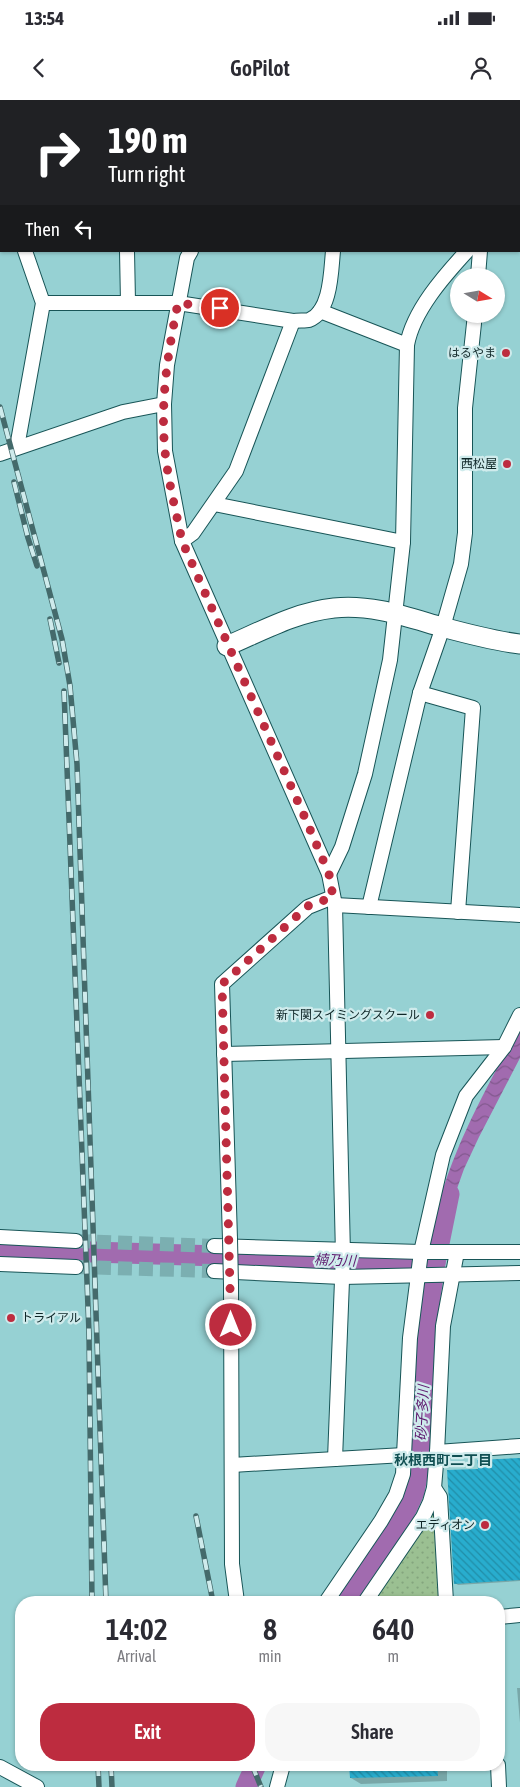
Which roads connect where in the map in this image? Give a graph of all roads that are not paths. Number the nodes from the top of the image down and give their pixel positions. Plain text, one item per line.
1 (25, 252) edge
2 (127, 252) edge
3 (190, 252) edge
4 (333, 252) edge
5 (466, 252) edge
6 (480, 252) edge
7 (479, 268) edge
8 (128, 302) junction
9 (44, 303) junction
10 (178, 303) junction
11 (320, 311) junction
12 (293, 321) junction
13 (474, 323) edge
14 (406, 345) junction
15 (164, 404) junction
16 (17, 447) junction
17 (0, 454) edge
18 (214, 504) junction
19 (182, 541) junction
20 (403, 542) junction
21 (396, 613) junction
22 (443, 627) junction
23 (520, 644) edge
24 (227, 646) junction
25 (420, 693) junction
26 (329, 874) junction
27 (334, 901) junction
28 (369, 907) junction
29 (458, 912) junction
30 (520, 915) edge
31 (520, 1015) edge
32 (504, 1047) junction
33 (339, 1050) junction
34 (224, 1054) junction
35 (0, 1237) edge
36 (76, 1241) tunnel mouth
37 (214, 1246) tunnel mouth
38 (455, 1252) junction
39 (520, 1252) edge
40 (423, 1253) junction
41 (342, 1263) junction
42 (0, 1264) edge
43 (76, 1267) tunnel mouth
44 (214, 1271) tunnel mouth
45 (520, 1273) edge
46 (420, 1274) junction
47 (451, 1276) junction
48 (520, 1446) edge
49 (437, 1452) junction
50 (404, 1454) junction
51 (335, 1459) junction
52 (232, 1465) junction
53 (434, 1488) junction
54 (236, 1596) edge
55 (330, 1596) edge
56 (370, 1596) edge
57 (446, 1596) edge
58 (520, 1615) edge
59 (505, 1616) edge
60 (0, 1767) edge
61 (281, 1771) edge
62 (498, 1771) edge
63 (37, 1787) edge
64 (277, 1787) edge
65 (499, 1787) edge

1 - 9 street
2 - 8 street
3 - 10 street
4 - 11 street
5 - 14 street
6 - 7 street
8 - 9 street
8 - 10 street
9 - 16 street
10 - 12 street
10 - 15 street
11 - 12 street
11 - 14 street
12 - 18 street
13 - 22 street
14 - 20 street
15 - 16 street
15 - 19 street
16 - 17 street
18 - 19 street
18 - 20 street
19 - 24 street
20 - 21 street
21 - 22 street
21 - 24 street
21 - 26 street
22 - 23 street
22 - 25 street
24 - 26 street
25 - 28 street
25 - 29 street
26 - 27 street
27 - 28 street
27 - 33 street
27 - 34 street
28 - 29 street
29 - 30 street
31 - 32 street
32 - 33 street
32 - 40 street
33 - 34 street
33 - 41 street
34 - 52 street, bridge
35 - 36 street
37 - 41 street
38 - 39 street
38 - 40 street
38 - 47 street
40 - 41 street
40 - 46 street
41 - 44 street
41 - 46 street
41 - 51 street
42 - 43 street
45 - 47 street
46 - 47 street
46 - 50 street
47 - 49 street
48 - 49 street
49 - 53 street
50 - 51 street
50 - 55 street
51 - 52 street
52 - 54 street
53 - 56 street
53 - 57 street
58 - 59 street
60 - 63 street
61 - 64 street
62 - 65 street

